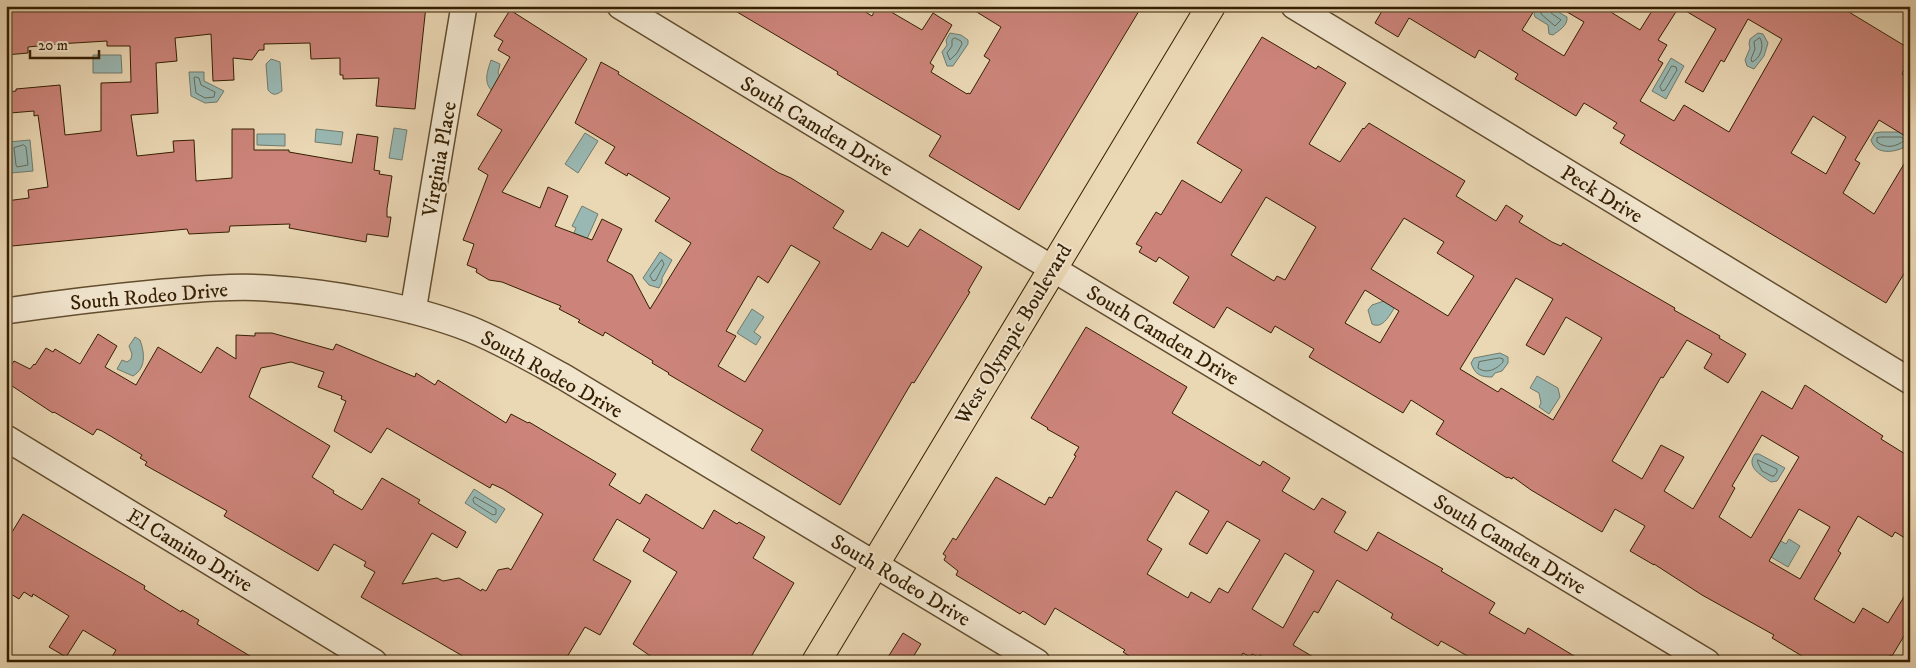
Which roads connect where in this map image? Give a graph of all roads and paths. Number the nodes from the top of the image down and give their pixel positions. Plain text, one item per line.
1 (464, 6) edge
2 (620, 6) edge
3 (1211, 6) edge
4 (1294, 6) edge
5 (1052, 269) junction
6 (6, 310) edge
7 (413, 311) junction
8 (1910, 381) edge
9 (6, 438) edge
10 (874, 564) junction
11 (374, 662) edge
12 (816, 662) edge
13 (1037, 662) edge
14 (1707, 662) edge

1 - 7 street, Virginia Place
2 - 5 street, South Camden Drive
3 - 5 main road, West Olympic Boulevard
4 - 8 street, Peck Drive
5 - 10 main road, West Olympic Boulevard
5 - 14 street, South Camden Drive
6 - 7 street, South Rodeo Drive
7 - 10 street, South Rodeo Drive
9 - 11 street, El Camino Drive
10 - 12 main road, West Olympic Boulevard
10 - 13 street, South Rodeo Drive

